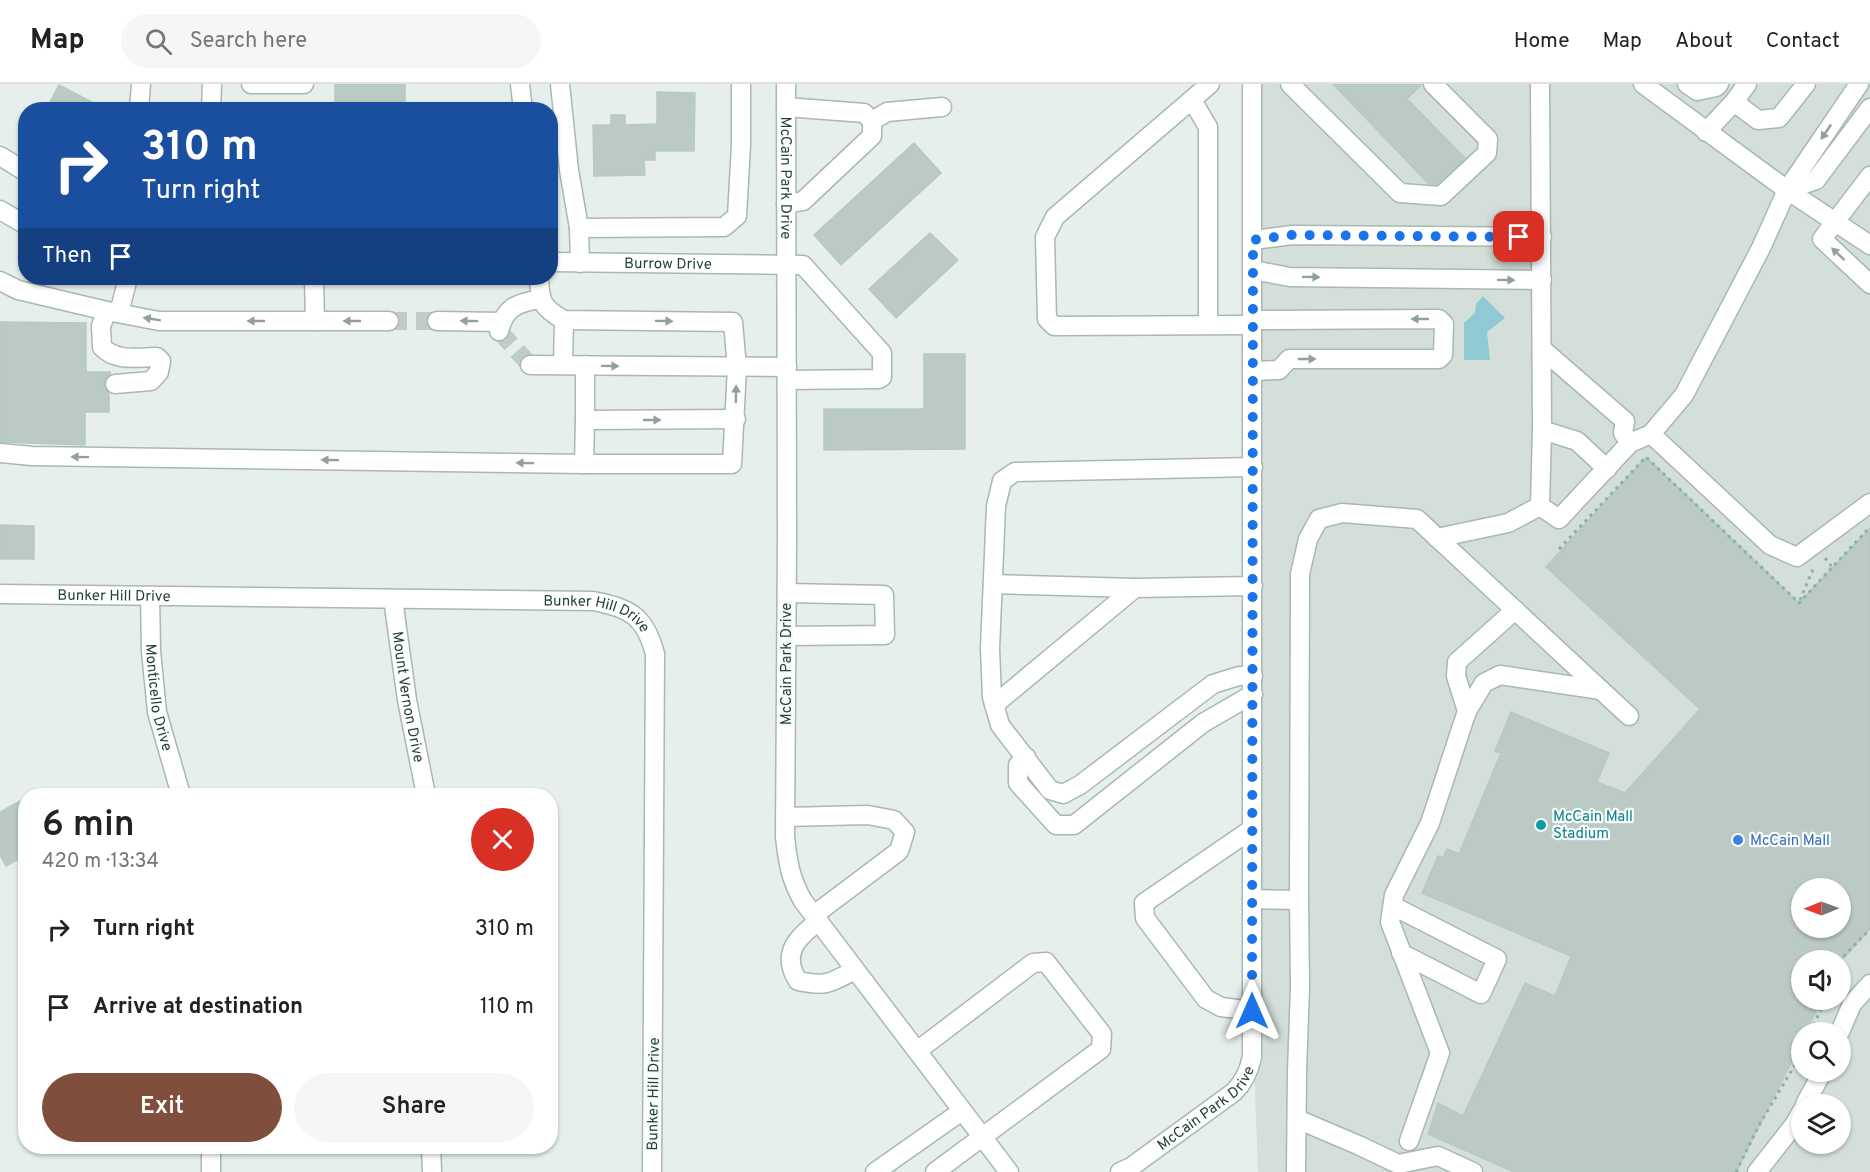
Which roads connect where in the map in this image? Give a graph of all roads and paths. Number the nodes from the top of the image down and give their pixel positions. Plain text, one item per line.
1 (212, 84) edge
2 (251, 84) edge
3 (304, 84) edge
4 (520, 84) edge
5 (560, 84) edge
6 (741, 84) edge
7 (786, 84) edge
8 (1210, 84) edge
9 (1252, 84) edge
10 (1290, 84) edge
11 (1433, 84) edge
12 (1540, 84) edge
13 (1643, 84) edge
14 (1688, 84) edge
15 (1719, 84) edge
16 (1747, 84) edge
17 (1806, 84) edge
18 (1858, 84) edge
19 (138, 85) edge
20 (1192, 100) junction
21 (139, 102) edge
22 (211, 102) edge
23 (521, 102) edge
24 (1734, 102) junction
25 (786, 107) junction
26 (942, 107) dead end
27 (1870, 108) edge
28 (872, 120) junction
29 (1706, 132) junction
30 (0, 156) edge
31 (18, 167) edge
32 (1870, 176) edge
33 (1787, 190) junction
34 (786, 204) junction
35 (0, 210) edge
36 (18, 220) edge
37 (1835, 221) junction
38 (579, 228) junction
39 (1542, 237) junction
40 (1253, 240) junction
41 (1870, 244) edge
42 (558, 262) edge
43 (580, 263) junction
44 (786, 266) junction
45 (1253, 270) junction
46 (1542, 280) junction
47 (0, 281) edge
48 (1870, 284) edge
49 (125, 285) edge
50 (314, 285) edge
51 (539, 285) edge
52 (540, 299) junction
53 (113, 312) junction
54 (564, 320) junction
55 (315, 321) junction
56 (389, 321) tunnel mouth
57 (437, 321) tunnel mouth
58 (1253, 322) junction
59 (1208, 324) junction
60 (1542, 349) junction
61 (530, 365) dead end
62 (563, 365) junction
63 (585, 365) junction
64 (737, 368) junction
65 (1253, 371) junction
66 (787, 374) junction
67 (115, 384) dead end
68 (585, 420) junction
69 (736, 420) junction
70 (1542, 430) junction
71 (1651, 434) junction
72 (1630, 443) junction
73 (0, 453) edge
74 (584, 464) junction
75 (1253, 467) junction
76 (1607, 469) junction
77 (1870, 503) edge
78 (1540, 506) junction
79 (1869, 528) edge
80 (1859, 533) dead end
81 (1437, 538) junction
82 (1559, 549) dead end
83 (1820, 552) dead end
84 (1816, 562) dead end
85 (1833, 568) junction
86 (993, 584) junction
87 (1253, 585) junction
88 (1135, 588) junction
89 (787, 593) junction
90 (0, 594) edge
91 (150, 596) junction
92 (393, 599) junction
93 (1799, 603) junction
94 (1515, 610) junction
95 (787, 636) junction
96 (1253, 685) junction
97 (1601, 690) junction
98 (994, 705) junction
99 (1467, 711) junction
100 (1629, 716) dead end
101 (1026, 758) junction
102 (179, 788) edge
103 (425, 788) edge
104 (785, 817) junction
105 (1252, 829) junction
106 (1252, 899) junction
107 (1299, 900) junction
108 (1393, 906) junction
109 (817, 918) junction
110 (1870, 929) edge
111 (1850, 950) edge
112 (1401, 953) junction
113 (855, 969) junction
114 (1870, 984) edge
115 (1252, 1011) junction
116 (1844, 1022) edge
117 (917, 1051) junction
118 (1791, 1072) edge
119 (962, 1111) junction
120 (1297, 1119) junction
121 (1791, 1129) edge
122 (982, 1136) junction
123 (1409, 1141) dead end
124 (211, 1154) edge
125 (431, 1154) edge
126 (1128, 1170) edge
127 (211, 1172) edge
128 (432, 1172) edge
129 (652, 1172) edge
130 (875, 1172) edge
131 (935, 1172) edge
132 (1009, 1172) edge
133 (1296, 1172) edge
134 (1473, 1172) edge
135 (1736, 1172) edge
136 (1757, 1172) edge

1 - 22 street
2 - 3 street
4 - 23 street
5 - 38 street
6 - 38 street
7 - 25 street, McCain Park Drive
8 - 20 street
9 - 40 street, McCain Park Drive
10 - 11 street
12 - 39 street
13 - 29 street
14 - 15 street
16 - 24 street
17 - 24 street
18 -> 33 street
19 - 21 street
20 - 59 street
20 - 59 street
24 - 29 street
25 - 28 street
25 - 34 street, McCain Park Drive
26 - 28 street
27 - 33 street
28 - 34 street
29 - 33 street
30 - 31 street
32 - 37 street
33 - 37 street
33 - 71 street
34 - 44 street, McCain Park Drive
35 - 36 street
37 - 41 street
48 -> 37 street
38 - 43 street
39 - 40 street
39 - 46 street
40 - 45 street, McCain Park Drive
42 - 43 street, Burrow Drive
43 - 44 street, Burrow Drive
44 - 66 street, McCain Park Drive
44 - 66 street, Burrow Drive
45 -> 46 street
45 - 58 street, McCain Park Drive
46 - 60 street
47 - 53 street
49 - 53 street
50 - 55 street
51 - 52 street
52 - 54 street
52 -> 57 street
55 -> 53 street
53 - 67 street
54 - 62 street
54 -> 64 street
56 -> 55 street
58 - 59 street
58 - 65 street, McCain Park Drive
65 -> 58 street
60 - 70 street
60 - 72 street
61 - 62 street
62 - 63 street
63 -> 64 street
63 - 68 street
64 - 66 street
69 -> 64 street
65 - 75 street, McCain Park Drive
66 - 89 street, McCain Park Drive
68 -> 69 street
68 - 74 street
69 - 74 street
70 - 76 street
70 - 78 street
71 - 72 street
71 - 77 street
72 - 76 street
74 -> 73 street
75 - 86 street
75 - 87 street, McCain Park Drive
76 - 78 street
78 - 81 street
79 - 80 path
79 - 85 path
81 - 94 street
81 - 107 street
82 - 93 path
83 - 85 path
84 - 93 path
85 - 93 path
86 - 88 street
86 - 98 street
87 - 88 street
87 - 96 street, McCain Park Drive
88 - 98 street
89 - 95 street, McCain Park Drive
89 - 95 street
90 - 91 street, Bunker Hill Drive
91 - 92 street, Bunker Hill Drive
91 - 102 street, Monticello Drive
92 - 103 street, Mount Vernon Drive
92 - 129 street, Bunker Hill Drive
94 - 97 street
94 - 99 street
95 - 104 street, McCain Park Drive
96 - 101 street
96 - 101 street
96 - 105 street, McCain Park Drive
97 - 99 street
97 - 100 street
98 - 101 street
99 - 108 street
104 - 109 street, McCain Park Drive
104 - 109 street
105 - 106 street, McCain Park Drive
105 - 115 street
106 - 107 street
106 - 115 street, McCain Park Drive
107 - 120 street
108 - 112 street
108 - 112 street
109 - 113 street, McCain Park Drive
109 - 113 street
110 - 111 path
112 - 123 street
113 - 117 street, McCain Park Drive
114 - 116 street
115 - 126 street, McCain Park Drive
117 - 119 street, McCain Park Drive
117 - 122 street
118 - 135 path
119 - 122 street, McCain Park Drive
119 - 130 street
120 - 133 street
120 - 134 street
121 - 136 street
122 - 131 street
122 - 132 street, McCain Park Drive
124 - 127 street
125 - 128 street

